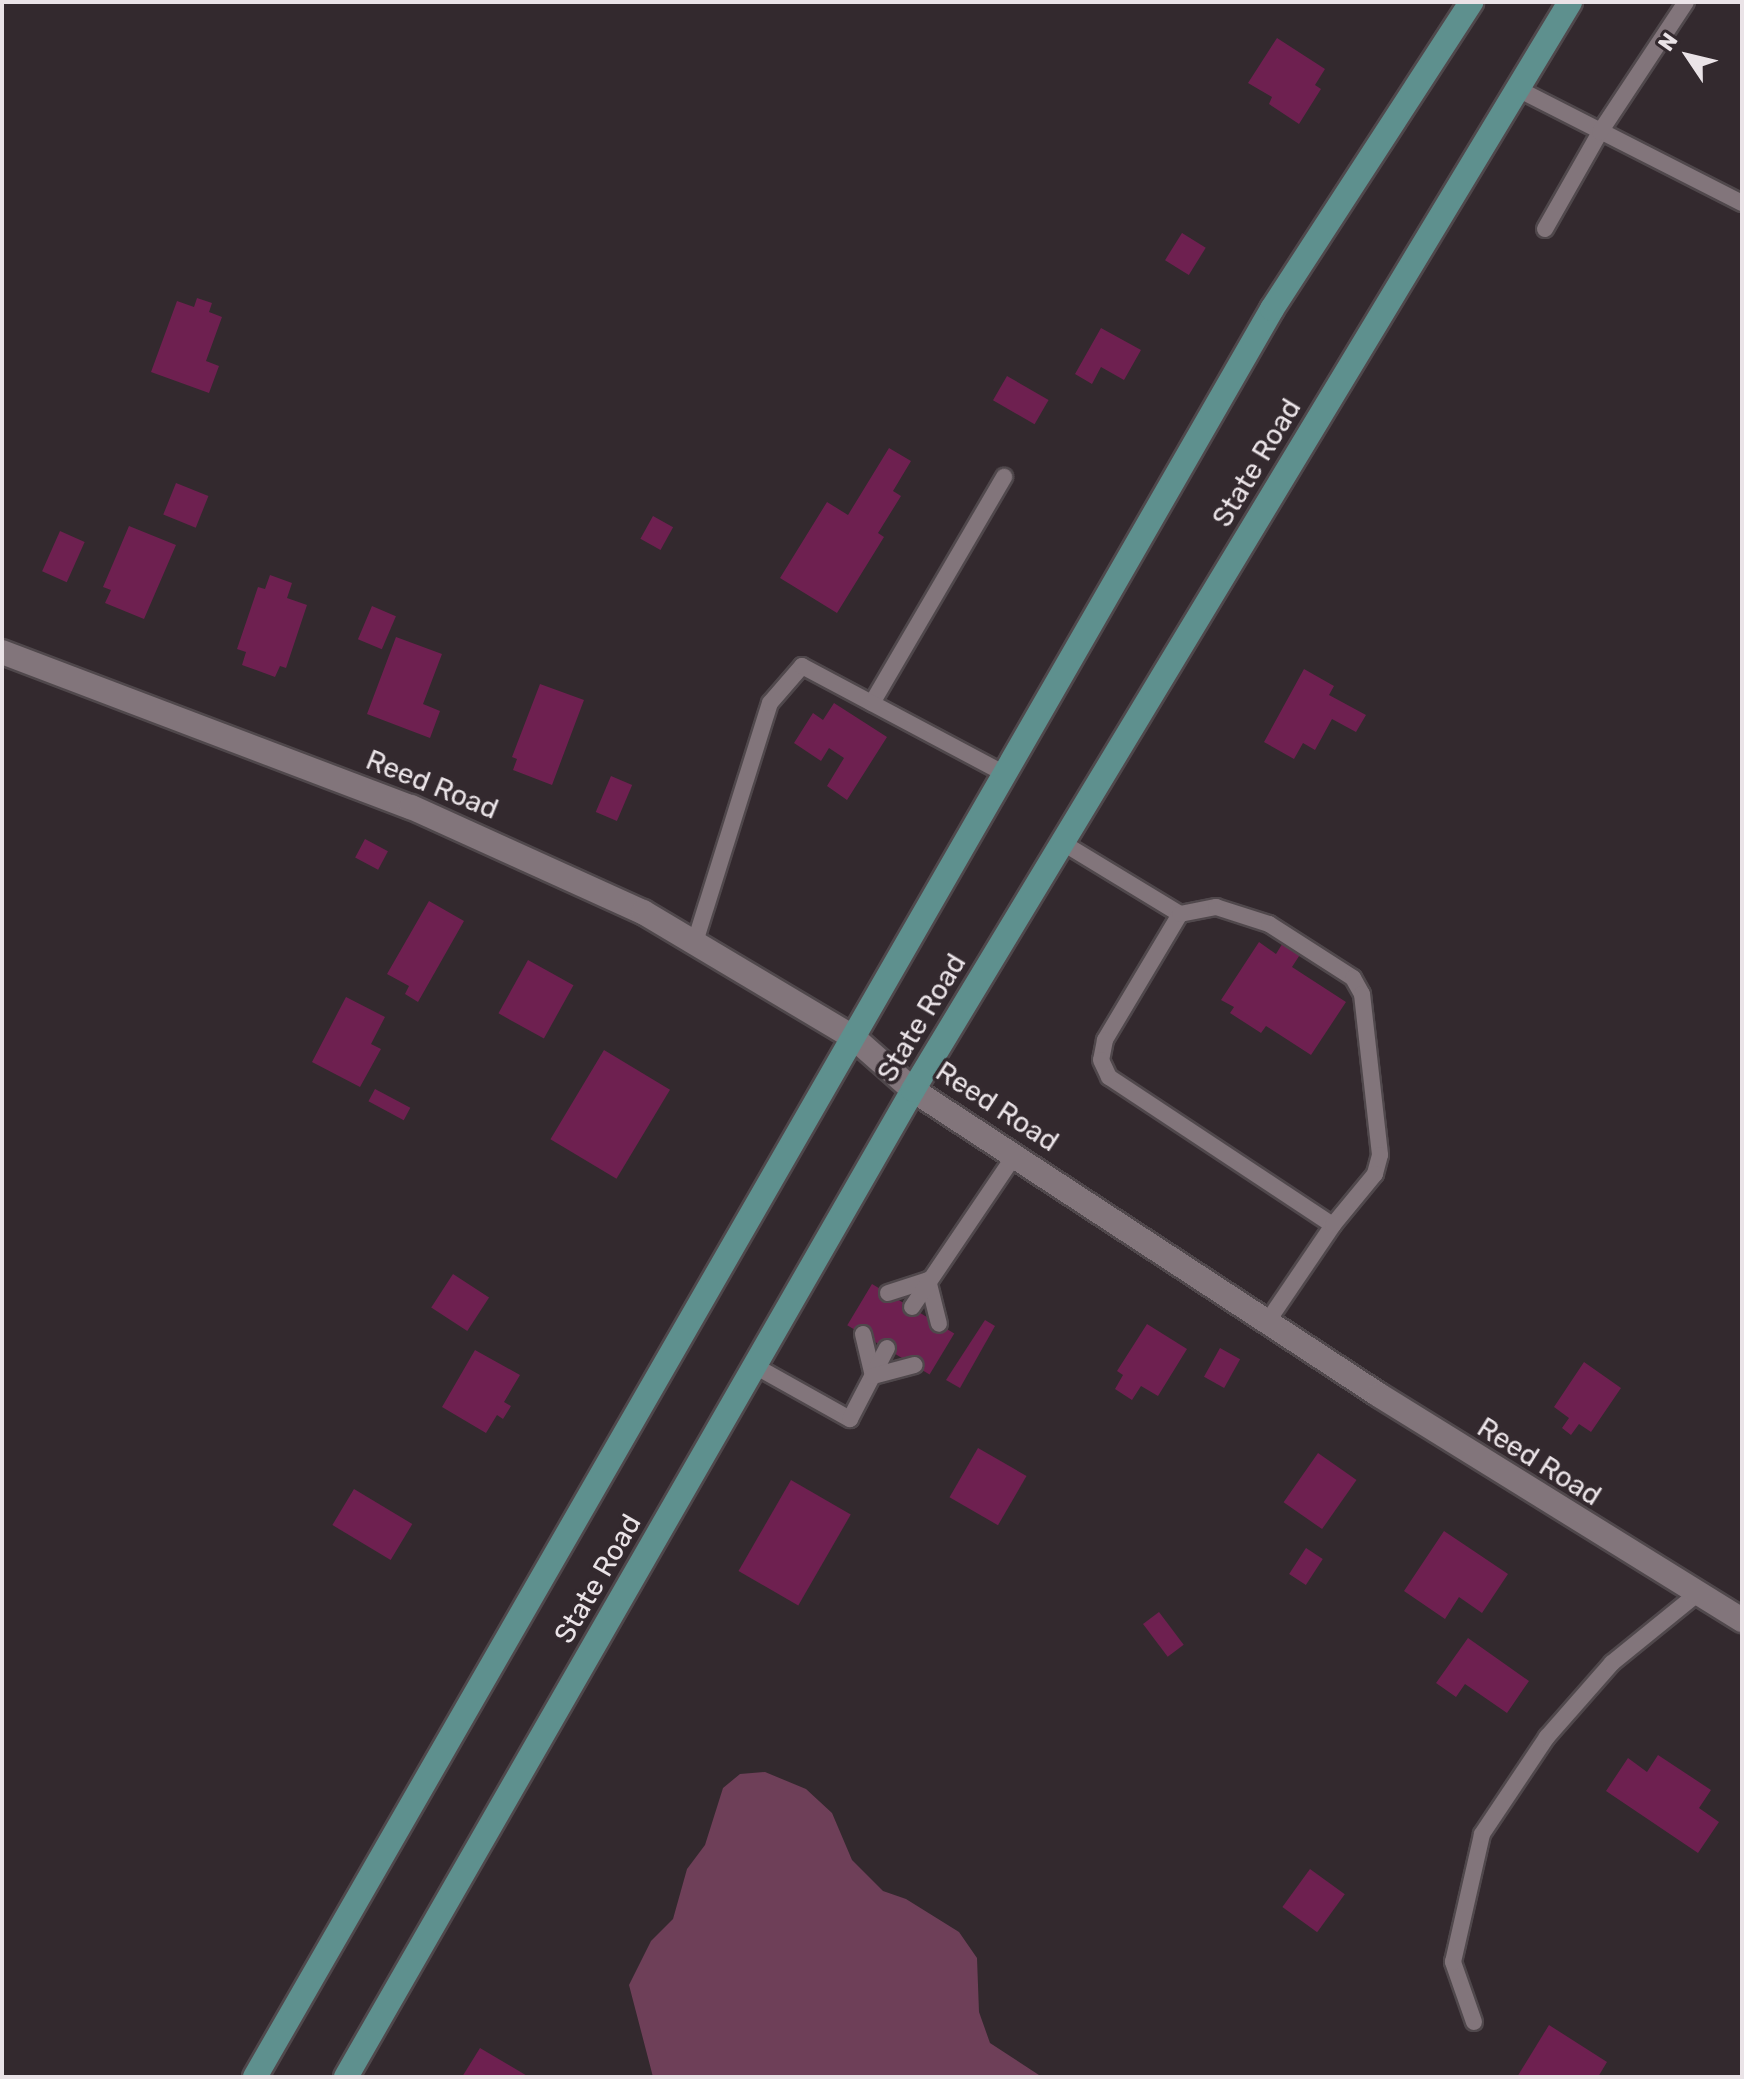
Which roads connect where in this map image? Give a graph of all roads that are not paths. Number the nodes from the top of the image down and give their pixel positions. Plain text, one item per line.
1 (1471, 2) edge
2 (1570, 2) edge
3 (1686, 2) edge
4 (1518, 89) junction
5 (1600, 132) junction
6 (1742, 203) edge
7 (1545, 229) dead end
8 (1004, 477) dead end
9 (2, 652) edge
10 (872, 703) junction
11 (1005, 774) junction
12 (1063, 843) junction
13 (1180, 914) junction
14 (695, 942) junction
15 (854, 1038) junction
16 (913, 1090) junction
17 (1015, 1155) junction
18 (1333, 1225) junction
19 (928, 1280) junction
20 (888, 1293) dead end
21 (912, 1307) dead end
22 (1267, 1322) junction
23 (939, 1324) dead end
24 (863, 1334) dead end
25 (887, 1348) dead end
26 (915, 1365) dead end
27 (755, 1366) junction
28 (873, 1376) junction
29 (1698, 1593) junction
30 (1742, 1620) edge
31 (1474, 2022) dead end
32 (255, 2077) edge
33 (346, 2077) edge

1 - 11 main road, State Road
2 - 4 main road, State Road
3 - 5 lane
4 - 5 lane
4 - 12 main road, State Road
5 - 6 lane
5 - 7 lane
8 - 10 lane
9 - 14 street, Reed Road
10 - 11 lane
10 - 14 lane
11 - 15 main road, State Road
12 - 13 lane
12 - 16 main road, State Road
13 - 18 lane
13 - 18 lane
14 - 15 street, Reed Road
15 - 16 street, Reed Road
15 - 32 main road, State Road
16 - 17 street, Reed Road
16 - 27 main road, State Road
17 - 19 lane
17 - 22 street, Reed Road
18 - 22 lane
19 - 20 lane
19 - 21 lane
19 - 23 lane
22 - 29 street, Reed Road
24 - 28 lane
25 - 28 lane
26 - 28 lane
27 - 28 lane
27 - 33 main road, State Road
29 - 30 street, Reed Road
29 - 31 lane

